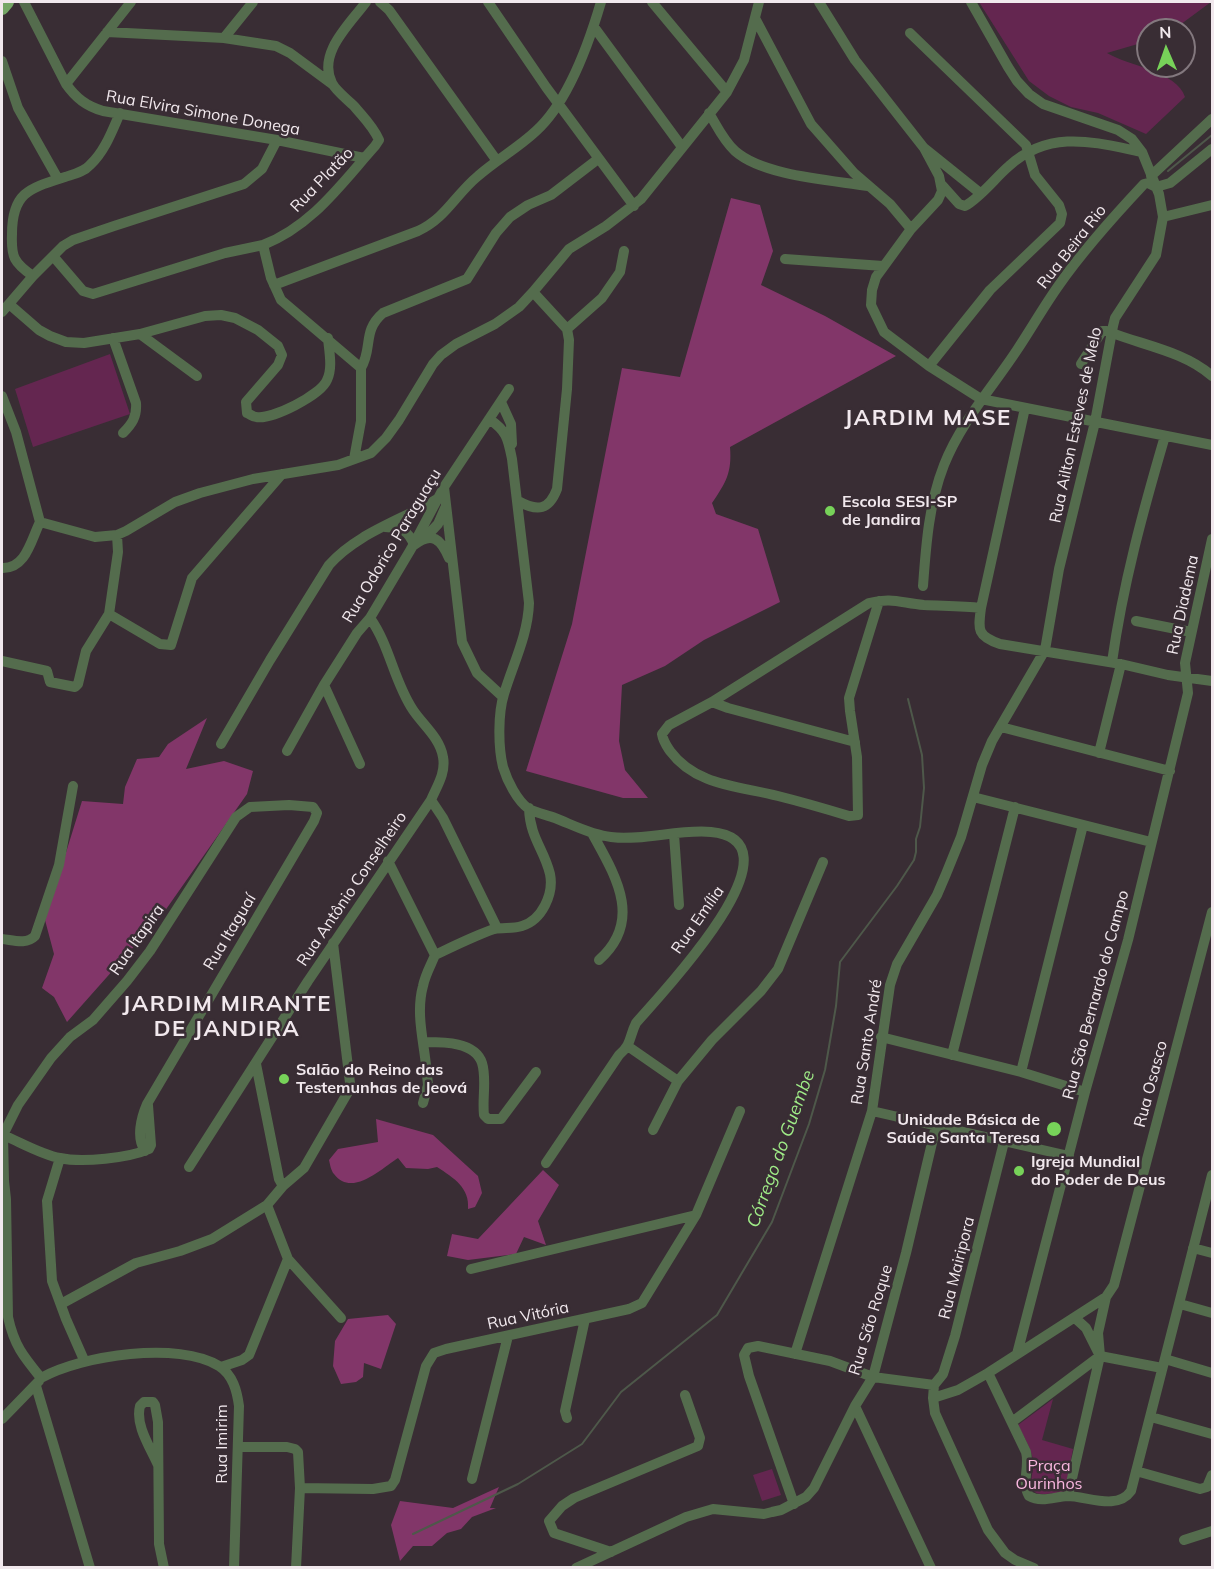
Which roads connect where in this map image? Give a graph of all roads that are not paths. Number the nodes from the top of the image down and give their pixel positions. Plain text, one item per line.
1 (7, 2) edge
2 (24, 2) edge
3 (131, 2) edge
4 (253, 2) edge
5 (366, 2) edge
6 (380, 2) edge
7 (488, 2) edge
8 (652, 2) edge
9 (819, 2) edge
10 (971, 2) edge
11 (599, 3) edge
12 (757, 3) edge
13 (2, 8) edge
14 (755, 18) junction
15 (594, 27) junction
16 (107, 32) junction
17 (910, 33) dead end
18 (224, 38) junction
19 (2, 61) edge
20 (66, 84) junction
21 (332, 84) junction
22 (727, 92) junction
23 (558, 103) junction
24 (120, 113) junction
25 (709, 113) junction
26 (1212, 119) edge
27 (277, 140) junction
28 (682, 147) junction
29 (924, 148) junction
30 (1212, 149) edge
31 (1028, 150) junction
32 (1142, 152) junction
33 (364, 158) junction
34 (598, 159) junction
35 (497, 161) junction
36 (1151, 176) junction
37 (58, 179) junction
38 (942, 185) junction
39 (869, 186) junction
40 (1156, 187) junction
41 (980, 193) junction
42 (1212, 205) edge
43 (634, 206) junction
44 (1163, 217) junction
45 (911, 229) junction
46 (263, 245) junction
47 (624, 252) dead end
48 (53, 256) junction
49 (785, 259) dead end
50 (883, 266) junction
51 (33, 276) junction
52 (274, 285) junction
53 (533, 292) junction
54 (5, 308) edge
55 (567, 329) junction
56 (1112, 333) junction
57 (140, 334) junction
58 (114, 338) junction
59 (328, 338) junction
60 (1081, 364) dead end
61 (929, 366) junction
62 (361, 368) junction
63 (197, 376) dead end
64 (1212, 376) edge
65 (509, 389) dead end
66 (2, 396) edge
67 (981, 399) junction
68 (501, 402) junction
69 (1025, 408) junction
70 (489, 419) junction
71 (1095, 422) junction
72 (123, 434) dead end
73 (1165, 436) junction
74 (1212, 446) edge
75 (354, 459) junction
76 (512, 459) junction
77 (282, 474) junction
78 (518, 501) junction
79 (442, 502) junction
80 (424, 507) junction
81 (40, 522) junction
82 (385, 527) junction
83 (409, 534) junction
84 (117, 535) junction
85 (424, 538) junction
86 (1212, 539) edge
87 (414, 545) junction
88 (2, 568) edge
89 (456, 581) junction
90 (923, 586) dead end
91 (879, 601) junction
92 (981, 608) junction
93 (109, 614) junction
94 (370, 618) junction
95 (1136, 621) dead end
96 (1191, 632) junction
97 (1045, 650) junction
98 (2, 661) edge
99 (1117, 663) junction
100 (1186, 677) junction
101 (1212, 681) edge
102 (324, 685) junction
103 (503, 697) junction
104 (712, 702) junction
105 (1001, 727) junction
106 (855, 742) junction
107 (221, 744) dead end
108 (287, 751) dead end
109 (1099, 753) junction
110 (360, 764) dead end
111 (1170, 771) junction
112 (73, 786) dead end
113 (973, 797) junction
114 (431, 800) junction
115 (313, 807) joint
116 (1015, 807) junction
117 (529, 808) junction
118 (1083, 825) junction
119 (592, 833) junction
120 (674, 834) junction
121 (1151, 842) junction
122 (388, 861) junction
123 (823, 862) dead end
124 (678, 905) dead end
125 (1212, 912) edge
126 (497, 928) junction
127 (2, 939) edge
128 (333, 943) junction
129 (435, 955) junction
130 (599, 960) dead end
131 (881, 1037) junction
132 (423, 1042) junction
133 (629, 1047) junction
134 (952, 1055) junction
135 (256, 1064) junction
136 (536, 1072) dead end
137 (1021, 1072) junction
138 (678, 1081) junction
139 (1085, 1092) junction
140 (423, 1103) dead end
141 (740, 1111) dead end
142 (872, 1111) junction
143 (936, 1126) junction
144 (653, 1130) dead end
145 (2, 1136) edge
146 (1004, 1142) junction
147 (1069, 1156) junction
148 (60, 1158) junction
149 (546, 1163) dead end
150 (189, 1167) dead end
151 (1212, 1175) edge
152 (3, 1179) edge
153 (283, 1186) junction
154 (267, 1205) junction
155 (696, 1215) junction
156 (1193, 1248) junction
157 (1212, 1253) edge
158 (288, 1259) junction
159 (471, 1269) dead end
160 (1106, 1297) junction
161 (61, 1304) junction
162 (1180, 1304) junction
163 (1212, 1313) edge
164 (341, 1318) dead end
165 (585, 1318) junction
166 (1075, 1318) junction
167 (508, 1336) junction
168 (795, 1354) junction
169 (1017, 1354) junction
170 (1100, 1356) junction
171 (84, 1360) junction
172 (1164, 1363) junction
173 (221, 1367) junction
174 (988, 1373) junction
175 (1212, 1373) edge
176 (873, 1377) junction
177 (39, 1382) junction
178 (934, 1385) junction
179 (685, 1395) dead end
180 (933, 1398) junction
181 (855, 1406) junction
182 (1151, 1417) junction
183 (567, 1418) dead end
184 (2, 1419) edge
185 (1012, 1422) junction
186 (1212, 1434) edge
187 (239, 1447) junction
188 (158, 1465) junction
189 (1136, 1471) junction
190 (1212, 1475) edge
191 (472, 1479) dead end
192 (300, 1488) junction
193 (1068, 1496) junction
194 (794, 1504) junction
195 (1212, 1531) edge
196 (1184, 1540) dead end
197 (610, 1552) junction
198 (90, 1568) edge
199 (164, 1568) edge
200 (234, 1568) edge
201 (296, 1568) edge
202 (576, 1568) edge
203 (931, 1568) edge
204 (1034, 1568) edge

1 - 13 main road
2 - 20 street, Rua Elvira Simone Donega
3 - 16 street
4 - 18 street
5 - 21 street
6 - 35 street
7 - 23 street
8 - 22 street
9 - 29 street
10 - 32 street
11 - 15 street
12 - 14 street
14 - 22 street
14 - 39 street
15 - 23 street
15 - 28 street
16 - 18 street
16 - 20 street
17 - 31 street
18 - 21 street
19 - 37 street
20 - 24 street, Rua Elvira Simone Donega
21 - 33 street, Rua Platão
22 - 25 street
23 - 34 street
23 - 35 street
24 - 27 street, Rua Elvira Simone Donega
24 - 37 street
25 - 28 street
25 - 39 street
26 - 36 street
27 - 33 street, Rua Elvira Simone Donega
27 - 48 street
28 - 43 street
29 - 38 street
29 - 41 street
30 - 40 street, Rua Beira Rio
31 - 32 street
31 - 41 street
31 - 61 street
32 - 36 street
33 - 46 street, Rua Platão
34 - 43 street
34 - 62 street
35 - 52 street
36 - 40 street
37 - 51 street
38 - 41 street
38 - 45 street
39 - 45 street
40 - 44 street
40 - 67 street, Rua Beira Rio
42 - 44 street
43 - 53 street
44 - 56 street, Rua Ailton Esteves de Melo
45 - 50 street
46 - 48 street, Rua Platão
46 - 52 street
47 - 55 street
48 - 51 street
49 - 50 street
50 - 61 street
51 - 54 street
52 - 59 street
53 - 55 street
53 - 75 street
54 - 58 street
55 - 78 street
56 - 60 street
56 - 64 street
56 - 71 street, Rua Ailton Esteves de Melo
57 - 58 street
57 - 59 street
57 - 63 street
58 - 72 street
59 - 62 street
61 - 67 street
62 - 75 street
65 - 68 street, Rua Odorico Paraguaçu
66 - 81 street
67 - 69 street
67 - 90 street
68 - 70 street, Rua Odorico Paraguaçu
68 - 76 street
69 - 71 street
69 - 92 street
70 - 76 street
70 - 79 street, Rua Odorico Paraguaçu
71 - 73 street
71 - 97 street, Rua Ailton Esteves de Melo
73 - 74 street
73 - 99 street
75 - 77 street
76 - 78 street
77 - 84 street
77 - 93 street
78 - 103 street
79 - 80 street
79 - 85 street
79 - 87 street, Rua Odorico Paraguaçu
79 - 89 street
80 - 82 street
80 - 83 street
81 - 84 street
81 - 88 street
82 - 83 street
82 - 107 street
83 - 87 street
84 - 93 street
85 - 87 street
85 - 89 street
86 - 96 street, Rua Diadema
87 - 94 street, Rua Odorico Paraguaçu
89 - 103 street
91 - 92 street
91 - 104 street
91 - 106 street
92 - 97 street
93 - 98 street
94 - 102 street, Rua Odorico Paraguaçu
94 - 114 street, Rua Antônio Conselheiro
95 - 96 street
96 - 100 street, Rua Diadema
97 - 99 street
97 - 105 street, Rua Santo André
99 - 100 street
99 - 109 street
100 - 101 street
100 - 111 street, Rua São Bernardo do Campo
102 - 108 street, Rua Odorico Paraguaçu
102 - 110 street
103 - 117 street
104 - 106 street
104 - 106 street
105 - 109 street
105 - 113 street, Rua Santo André
109 - 111 street
111 - 121 street, Rua São Bernardo do Campo
112 - 127 street
113 - 116 street
113 - 131 street, Rua Santo André
114 - 122 street, Rua Antônio Conselheiro
114 - 126 street
115 - 145 street, Rua Itapira
115 - 148 street, Rua Itaguaí
116 - 118 street
116 - 134 street
117 - 119 street, Rua Emília
117 - 126 street
118 - 121 street
118 - 137 street
119 - 120 street, Rua Emília
119 - 130 street
120 - 124 street
120 - 133 street, Rua Emília
121 - 139 street, Rua São Bernardo do Campo
122 - 128 street, Rua Antônio Conselheiro
122 - 129 street
123 - 138 street
125 - 160 street, Rua Osasco
126 - 129 street
128 - 135 street, Rua Antônio Conselheiro
128 - 153 street
129 - 132 street
131 - 134 street
131 - 142 street, Rua Santo André
132 - 136 street
132 - 140 street
133 - 138 street
133 - 149 street, Rua Emília
134 - 137 street
135 - 150 street, Rua Antônio Conselheiro
135 - 153 street
137 - 139 street
138 - 144 street
139 - 147 street, Rua São Bernardo do Campo
141 - 155 street, Rua Vitória
142 - 143 street
142 - 168 street, Rua Santo André
143 - 146 street
143 - 176 street, Rua São Roque
145 - 148 street, Rua Itaguaí
145 - 152 street, Rua Itapira
146 - 147 street
146 - 178 street, Rua Mairipora
147 - 169 street, Rua São Bernardo do Campo
148 - 161 street
151 - 156 street
152 - 177 street
153 - 154 street
154 - 158 street
154 - 161 street
155 - 159 street
155 - 165 street, Rua Vitória
156 - 157 street
156 - 162 street
158 - 164 street
158 - 173 street
160 - 166 street
160 - 170 street, Rua Osasco
161 - 171 street
162 - 163 street
162 - 172 street
165 - 167 street, Rua Vitória
165 - 183 street
166 - 169 street
166 - 170 street
167 - 191 street
167 - 192 street, Rua Vitória
168 - 176 street
168 - 194 street
169 - 174 street
170 - 172 street
170 - 185 street
170 - 193 street, Rua Osasco
171 - 173 street
171 - 177 street
172 - 175 street
172 - 182 street
173 - 187 street, Rua Imirim
174 - 180 street
174 - 185 street
176 - 178 street
176 - 181 street, Rua São Roque
177 - 184 street
177 - 198 street
178 - 180 street, Rua Mairipora
179 - 197 street
180 - 204 street
181 - 194 street, Rua São Roque
181 - 203 street
182 - 186 street
182 - 189 street
185 - 193 street
187 - 192 street
187 - 200 street, Rua Imirim
188 - 188 street
188 - 199 street
189 - 190 street
189 - 193 street
192 - 201 street
194 - 197 street
195 - 196 street
197 - 202 street

